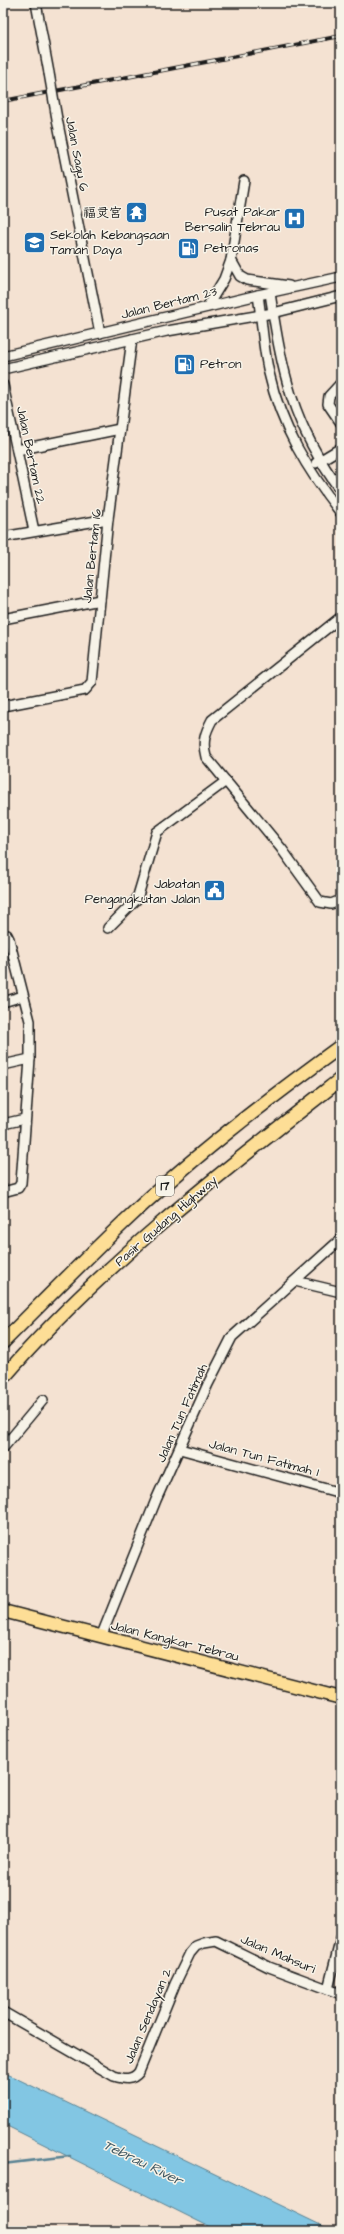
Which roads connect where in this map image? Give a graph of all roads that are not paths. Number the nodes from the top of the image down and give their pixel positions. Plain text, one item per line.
1 (36, 3) edge
2 (244, 181) dead end
3 (232, 260) junction
4 (341, 277) edge
5 (293, 287) junction
6 (270, 293) junction
7 (258, 295) junction
8 (341, 296) edge
9 (207, 307) junction
10 (273, 313) junction
11 (261, 314) junction
12 (100, 333) junction
13 (132, 339) junction
14 (3, 356) edge
15 (3, 369) edge
16 (341, 383) edge
17 (3, 385) edge
18 (341, 423) edge
19 (120, 429) junction
20 (341, 448) edge
21 (17, 450) junction
22 (320, 461) junction
23 (308, 467) junction
24 (341, 491) edge
25 (341, 514) edge
26 (108, 519) junction
27 (34, 531) junction
28 (3, 537) edge
29 (100, 600) junction
30 (341, 617) edge
31 (3, 619) edge
32 (3, 706) edge
33 (226, 781) junction
34 (341, 900) edge
35 (108, 928) dead end
36 (3, 935) edge
37 (23, 996) junction
38 (3, 1002) edge
39 (341, 1046) edge
40 (30, 1059) junction
41 (3, 1065) edge
42 (341, 1079) edge
43 (25, 1119) junction
44 (3, 1124) edge
45 (3, 1192) edge
46 (341, 1239) edge
47 (295, 1281) junction
48 (341, 1292) edge
49 (3, 1342) edge
50 (3, 1378) edge
51 (42, 1400) dead end
52 (3, 1448) edge
53 (180, 1449) junction
54 (341, 1493) edge
55 (3, 1611) edge
56 (101, 1637) junction
57 (341, 1698) edge
58 (341, 1938) edge
59 (204, 1943) joint
60 (328, 1989) junction
61 (341, 1994) edge
62 (3, 2012) edge

1 - 12 street, Jalan Sagu 6, bridge
2 - 3 street
3 - 5 street
3 - 9 street
4 - 5 street, Jalan Bertam 23
5 - 6 street, Jalan Bertam 23
6 - 7 street, Jalan Bertam 23
6 - 10 street
7 - 9 street, Jalan Bertam 23
7 - 11 street
8 - 10 street, Jalan Bertam 23
9 - 12 street, Jalan Bertam 23
10 - 11 street, Jalan Bertam 23
10 - 22 street
11 - 13 street, Jalan Bertam 23
11 - 23 street
12 - 14 street, Jalan Bertam 23
13 - 15 street, Jalan Bertam 23
13 - 19 street, Jalan Bertam 16
16 - 18 street
17 - 21 street, Jalan Bertam 22
19 - 21 street
19 - 26 street, Jalan Bertam 16
20 - 22 street
21 - 27 street, Jalan Bertam 22
22 - 23 street
22 - 24 street
23 - 25 street
26 - 27 street
26 - 29 street, Jalan Bertam 16
27 - 28 street
29 - 31 street
29 - 32 street, Jalan Bertam 16
30 - 33 street
33 - 34 street
33 - 35 street
36 - 37 street
37 - 38 street
37 - 40 street
39 - 49 highway, Pasir Gudang Highway / 17
40 - 41 street
40 - 43 street
42 - 50 highway, Pasir Gudang Highway / 17
43 - 44 street
43 - 45 street
46 - 47 street, Jalan Tun Fatimah
47 - 48 street
47 - 53 street, Jalan Tun Fatimah
51 - 52 street
53 - 54 street, Jalan Tun Fatimah 1
53 - 56 street, Jalan Tun Fatimah
55 - 56 main road, Jalan Kangkar Tebrau
56 - 57 main road, Jalan Kangkar Tebrau
58 - 60 street
59 - 60 street, Jalan Mahsuri
59 - 62 street, Jalan Sendayan 2
60 - 61 street, Jalan Mahsuri

